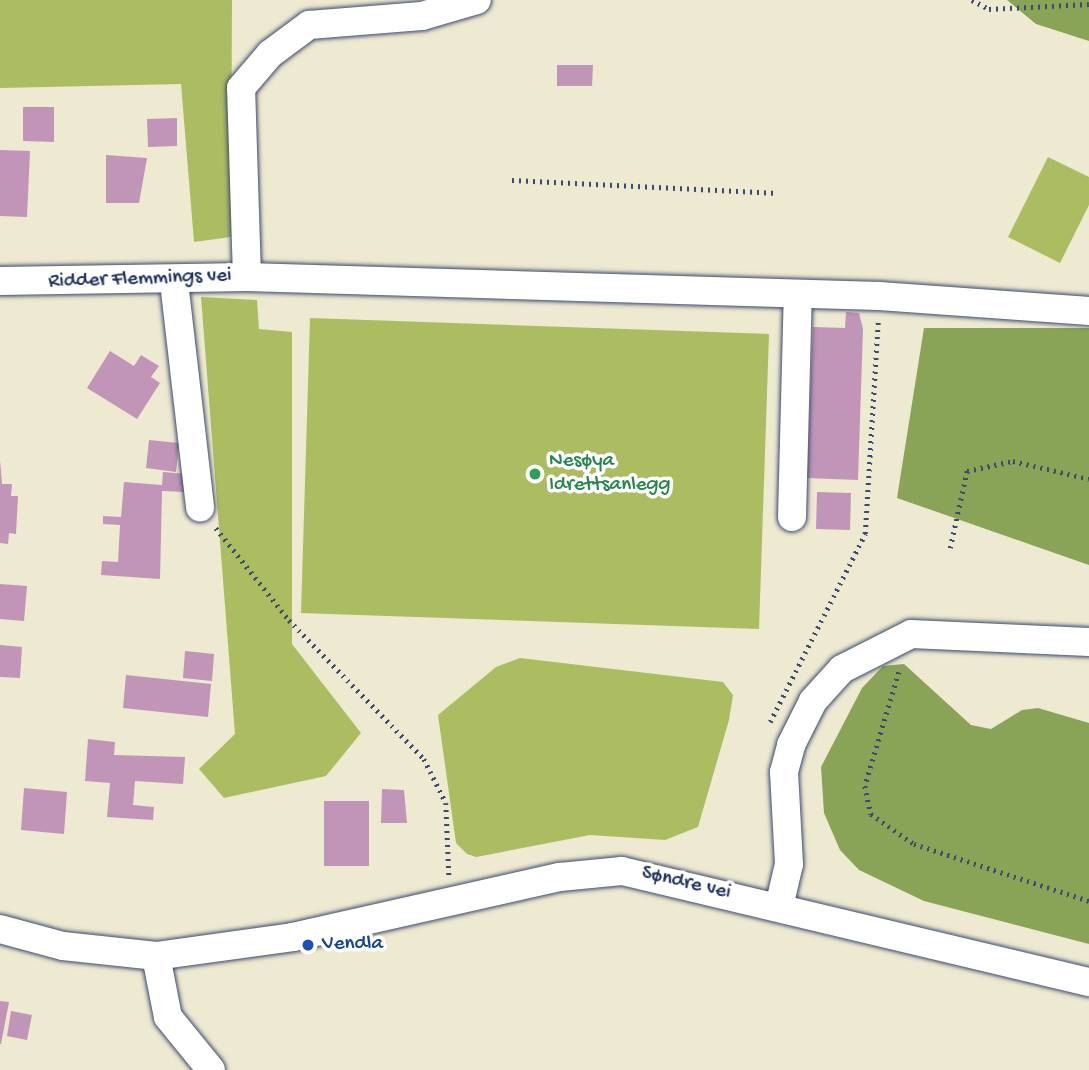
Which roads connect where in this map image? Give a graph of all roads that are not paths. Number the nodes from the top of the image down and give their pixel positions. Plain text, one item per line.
1 (477, 0) edge
2 (247, 277) junction
3 (0, 281) edge
4 (174, 282) junction
5 (798, 294) junction
6 (1089, 311) edge
7 (200, 508) road end
8 (792, 517) dead end
9 (1089, 642) edge
10 (779, 906) junction
11 (0, 929) edge
12 (156, 957) junction
13 (1089, 982) edge
14 (211, 1070) edge

1 - 2 street, Ridder Flemmings vei
2 - 4 street, Ridder Flemmings vei
2 - 5 street
3 - 4 street, Ridder Flemmings vei
4 - 7 street
5 - 6 street
5 - 8 street
9 - 10 street
10 - 12 street, Søndre vei
10 - 13 street, Søndre vei
11 - 12 street
12 - 14 street

